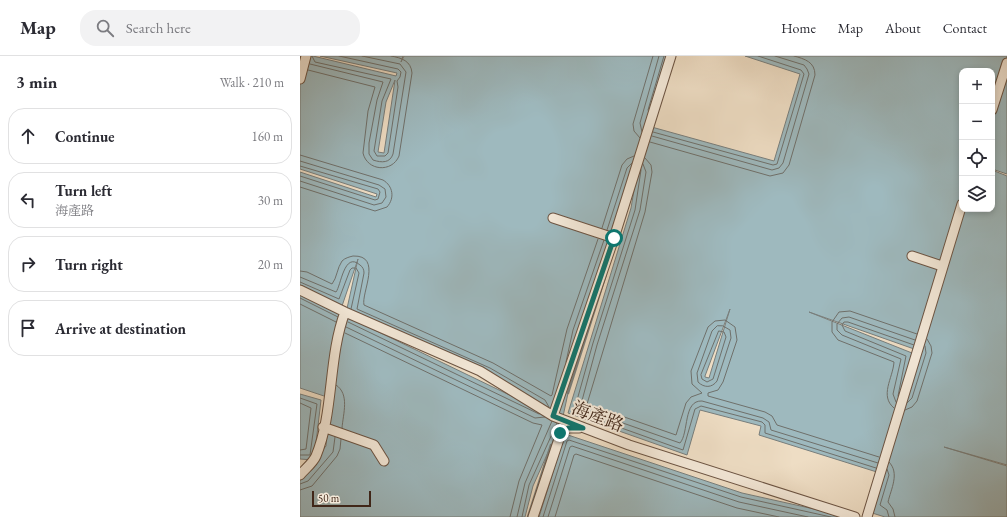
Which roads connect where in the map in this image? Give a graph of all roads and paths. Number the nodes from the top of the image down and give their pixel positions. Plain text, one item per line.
1 (306, 56) edge
2 (671, 56) edge
3 (1007, 62) edge
4 (300, 79) edge
5 (994, 104) edge
6 (959, 212) edge
7 (553, 218) dead end
8 (614, 238) junction
9 (912, 256) dead end
10 (942, 266) junction
11 (300, 290) edge
12 (346, 312) junction
13 (553, 416) junction
14 (323, 427) junction
15 (583, 428) junction
16 (384, 461) dead end
17 (300, 475) edge
18 (533, 517) edge
19 (855, 517) edge
20 (867, 517) edge

1 - 4 street
2 - 8 street
3 - 5 street
6 - 10 street
7 - 8 street
8 - 13 street
9 - 10 street
10 - 20 street
11 - 12 street, 海產路
12 - 13 street, 海產路
12 - 14 street
13 - 15 street, 海產路
14 - 16 street
14 - 17 street
15 - 18 street
15 - 19 street, 海產路

